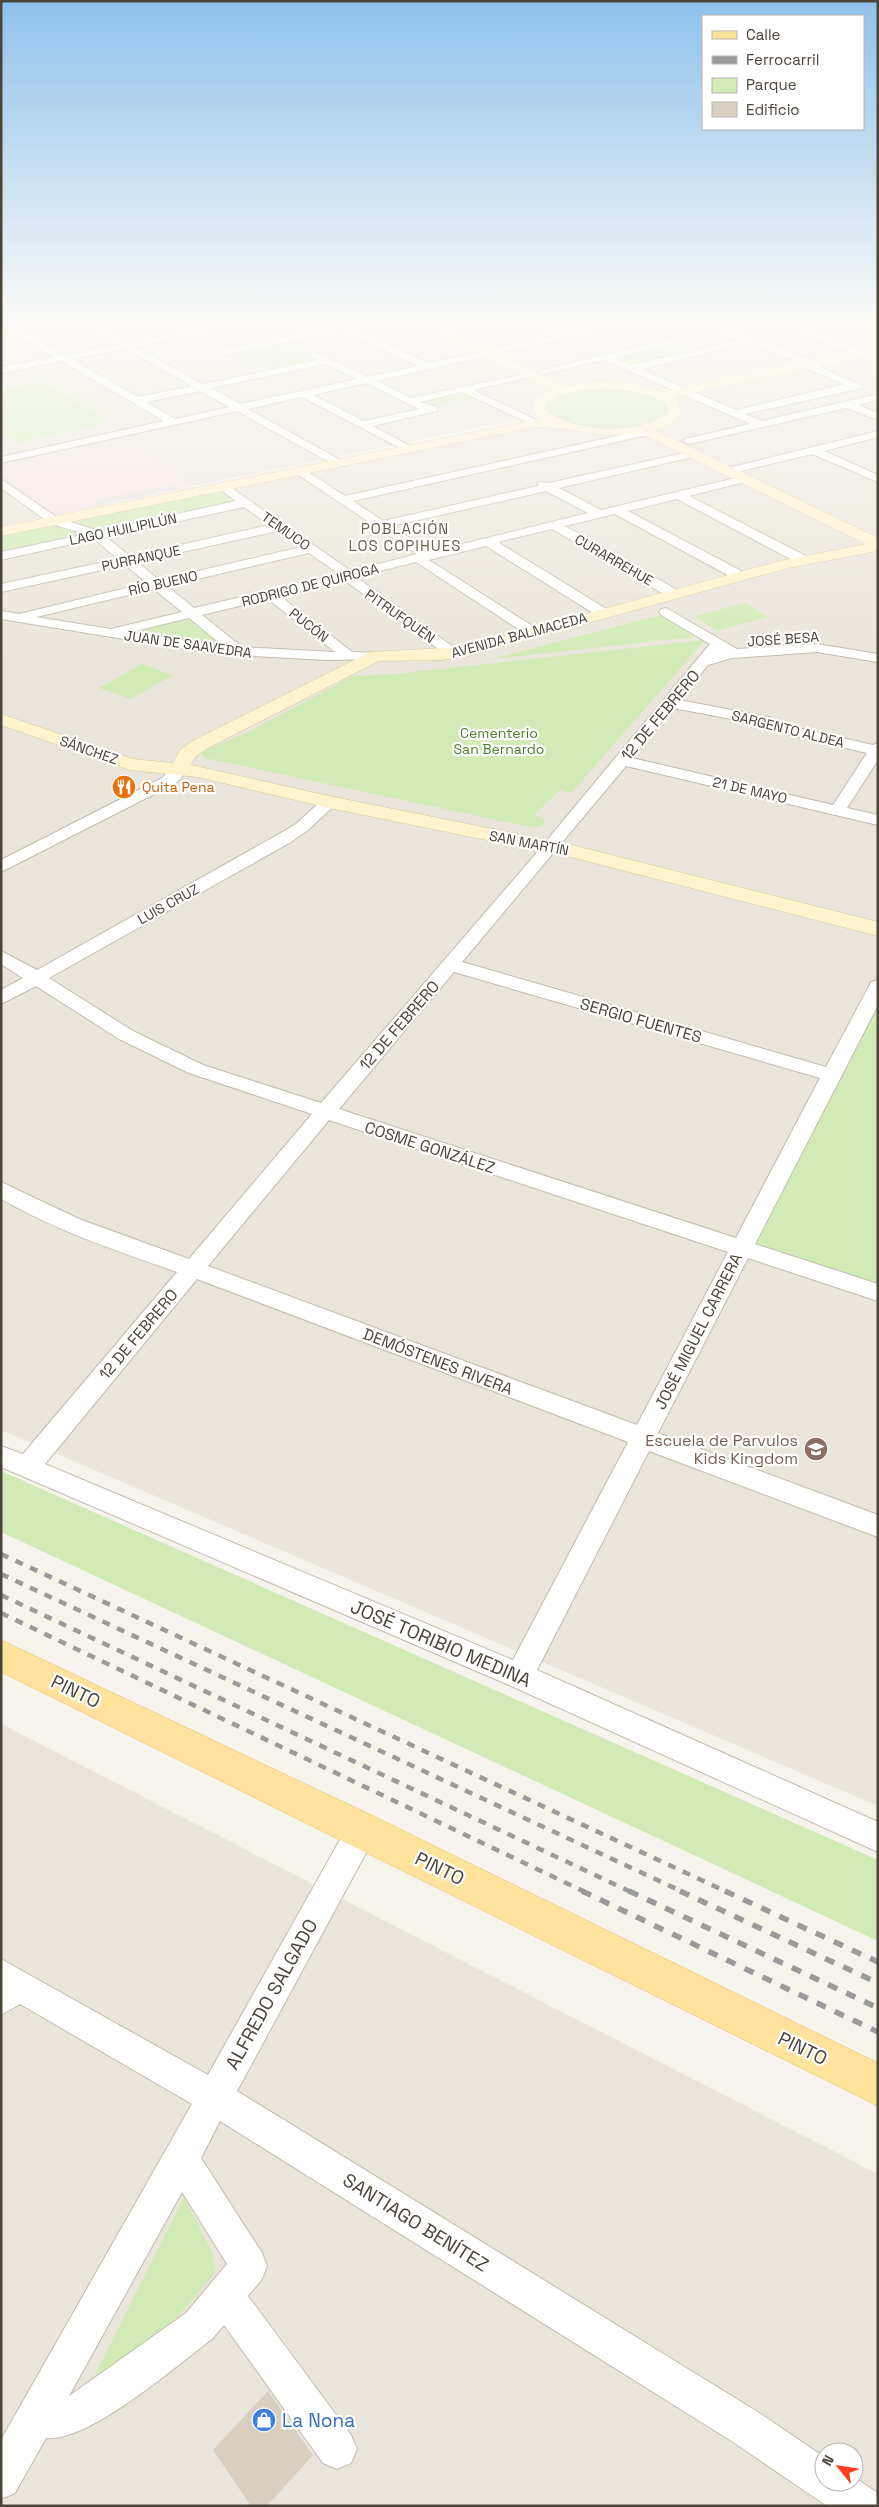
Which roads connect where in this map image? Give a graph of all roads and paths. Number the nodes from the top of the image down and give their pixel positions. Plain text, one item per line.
1 (114, 435) edge
2 (288, 435) edge
3 (381, 435) edge
4 (469, 435) edge
5 (624, 435) edge
6 (662, 435) edge
7 (727, 435) edge
8 (874, 435) edge
9 (691, 447) junction
10 (408, 449) junction
11 (813, 450) junction
12 (1, 460) edge
13 (340, 464) junction
14 (506, 464) junction
15 (300, 472) junction
16 (744, 473) junction
17 (876, 477) edge
18 (1, 482) edge
19 (223, 487) junction
20 (548, 487) junction
21 (679, 495) junction
22 (343, 500) junction
23 (245, 503) junction
24 (616, 510) junction
25 (598, 514) junction
26 (55, 521) junction
27 (382, 525) junction
28 (554, 525) junction
29 (280, 527) junction
30 (878, 531) edge
31 (1, 532) edge
32 (97, 535) junction
33 (487, 541) junction
34 (878, 545) edge
35 (311, 549) junction
36 (1, 556) edge
37 (423, 557) junction
38 (878, 557) edge
39 (803, 560) junction
40 (127, 561) junction
41 (349, 575) junction
42 (740, 576) junction
43 (803, 577) dead end
44 (157, 584) junction
45 (1, 588) edge
46 (270, 594) junction
47 (674, 594) junction
48 (721, 598) dead end
49 (648, 601) junction
50 (666, 612) junction
51 (192, 613) junction
52 (603, 613) junction
53 (8, 616) edge
54 (532, 632) junction
55 (110, 633) junction
56 (718, 644) junction
57 (878, 646) edge
58 (238, 652) junction
59 (739, 653) junction
60 (454, 654) junction
61 (349, 656) junction
62 (376, 656) junction
63 (878, 658) edge
64 (706, 661) junction
65 (671, 703) junction
66 (1, 719) edge
67 (877, 749) edge
68 (622, 760) junction
69 (179, 769) junction
70 (329, 802) junction
71 (837, 811) junction
72 (878, 820) edge
73 (550, 847) junction
74 (1, 867) edge
75 (878, 929) edge
76 (1, 956) edge
77 (451, 965) junction
78 (37, 978) junction
79 (878, 986) edge
80 (1, 998) edge
81 (832, 1075) junction
82 (324, 1113) junction
83 (1, 1189) edge
84 (742, 1247) junction
85 (193, 1269) junction
86 (878, 1293) edge
87 (643, 1438) junction
88 (1, 1456) edge
89 (27, 1467) junction
90 (878, 1526) edge
91 (1, 1655) edge
92 (519, 1676) junction
93 (362, 1830) junction
94 (878, 1837) edge
95 (7, 1986) edge
96 (878, 2084) edge
97 (214, 2097) junction
98 (181, 2159) junction
99 (225, 2295) junction
100 (38, 2416) junction
101 (337, 2449) dead end
102 (814, 2473) edge
103 (1, 2479) edge
104 (842, 2492) edge
105 (862, 2506) edge

1 - 12 street
2 - 13 street
3 - 10 street
4 - 10 street
5 - 14 street
6 - 9 street
7 - 9 street
8 - 11 street, RODRIGO DE QUIROGA
9 - 16 street
9 - 16 street
9 - 20 street
10 - 13 street
11 - 16 street, RODRIGO DE QUIROGA
11 - 17 street
13 - 15 street
14 - 20 street, CURARREHUE
14 - 22 street
15 - 19 street
15 - 22 street
16 - 21 street, RODRIGO DE QUIROGA
16 - 30 street
16 - 34 street
18 - 26 street
19 - 23 street, TEMUCO
19 - 26 street
20 - 25 street, CURARREHUE
20 - 27 street
21 - 24 street, RODRIGO DE QUIROGA
21 - 39 street
22 - 27 street
23 - 29 street, TEMUCO
23 - 32 street, LAGO HUILIPILÚN
24 - 25 street, RODRIGO DE QUIROGA
24 - 42 street
25 - 28 street, RODRIGO DE QUIROGA
26 - 31 street
26 - 32 street
27 - 37 street
28 - 33 street, RODRIGO DE QUIROGA
28 - 47 street, CURARREHUE
29 - 35 street, TEMUCO
29 - 40 street, PURRANQUE
32 - 36 street, LAGO HUILIPILÚN
32 - 40 street
33 - 37 street, RODRIGO DE QUIROGA
33 - 52 street
34 - 39 street, AVENIDA BALMACEDA
35 - 41 street, TEMUCO
35 - 44 street, RÍO BUENO
37 - 41 street, RODRIGO DE QUIROGA
37 - 54 street
38 - 43 street
39 - 42 street, AVENIDA BALMACEDA
40 - 44 street
40 - 45 street, PURRANQUE
41 - 46 street, RODRIGO DE QUIROGA
41 - 60 street, PITRUFQUÉN
42 - 47 street, AVENIDA BALMACEDA
44 - 51 street
44 - 53 street, RÍO BUENO
46 - 51 street, RODRIGO DE QUIROGA
46 - 61 street, PUCÓN
47 - 49 street, AVENIDA BALMACEDA
48 - 50 street
49 - 50 street
49 - 52 street, AVENIDA BALMACEDA
50 - 56 street
51 - 55 street, RODRIGO DE QUIROGA
51 - 58 street
52 - 54 street, AVENIDA BALMACEDA
53 - 55 street, JUAN DE SAAVEDRA
54 - 60 street, AVENIDA BALMACEDA
55 - 58 street, JUAN DE SAAVEDRA
56 - 57 street, JOSÉ BESA
56 - 59 street
56 - 64 street, 12 DE FEBRERO
58 - 61 street, JUAN DE SAAVEDRA
59 - 63 street
59 - 64 street
60 - 62 street, AVENIDA BALMACEDA
61 - 62 street, JUAN DE SAAVEDRA
62 - 69 street, AVENIDA BALMACEDA
64 - 65 street, 12 DE FEBRERO
65 - 67 street, SARGENTO ALDEA
65 - 68 street, 12 DE FEBRERO
66 - 69 street, SÁNCHEZ
67 - 71 street
68 - 71 street, 21 DE MAYO
68 - 73 street, 12 DE FEBRERO
69 - 70 street, SAN MARTÍN
69 - 74 street, AVENIDA BALMACEDA
70 - 73 street, SAN MARTÍN
70 - 78 street, LUIS CRUZ
71 - 72 street, 21 DE MAYO
73 - 75 street, SAN MARTÍN
73 - 77 street, 12 DE FEBRERO
76 - 78 street, COSME GONZÁLEZ
77 - 81 street, SERGIO FUENTES
77 - 82 street, 12 DE FEBRERO
78 - 80 street, LUIS CRUZ
78 - 82 street, COSME GONZÁLEZ
79 - 81 street, JOSÉ MIGUEL CARRERA
81 - 84 street, JOSÉ MIGUEL CARRERA
82 - 84 street, COSME GONZÁLEZ
82 - 85 street, 12 DE FEBRERO
83 - 85 street, DEMÓSTENES RIVERA
84 - 86 street, COSME GONZÁLEZ
84 - 87 street, JOSÉ MIGUEL CARRERA
85 - 87 street, DEMÓSTENES RIVERA
85 - 89 street, 12 DE FEBRERO
87 - 90 street, DEMÓSTENES RIVERA
87 - 92 street, JOSÉ MIGUEL CARRERA
88 - 89 street, JOSÉ TORIBIO MEDINA
89 - 92 street, JOSÉ TORIBIO MEDINA
91 - 93 main road, PINTO
92 - 94 street, JOSÉ TORIBIO MEDINA
93 - 96 main road, PINTO
93 - 97 street, ALFREDO SALGADO
95 - 97 street, SANTIAGO BENÍTEZ
97 - 98 street, ALFREDO SALGADO
97 - 102 street, SANTIAGO BENÍTEZ
98 - 99 street
98 - 100 street, ALFREDO SALGADO
99 - 100 street
99 - 101 street
100 - 103 street, ALFREDO SALGADO
104 - 105 street

